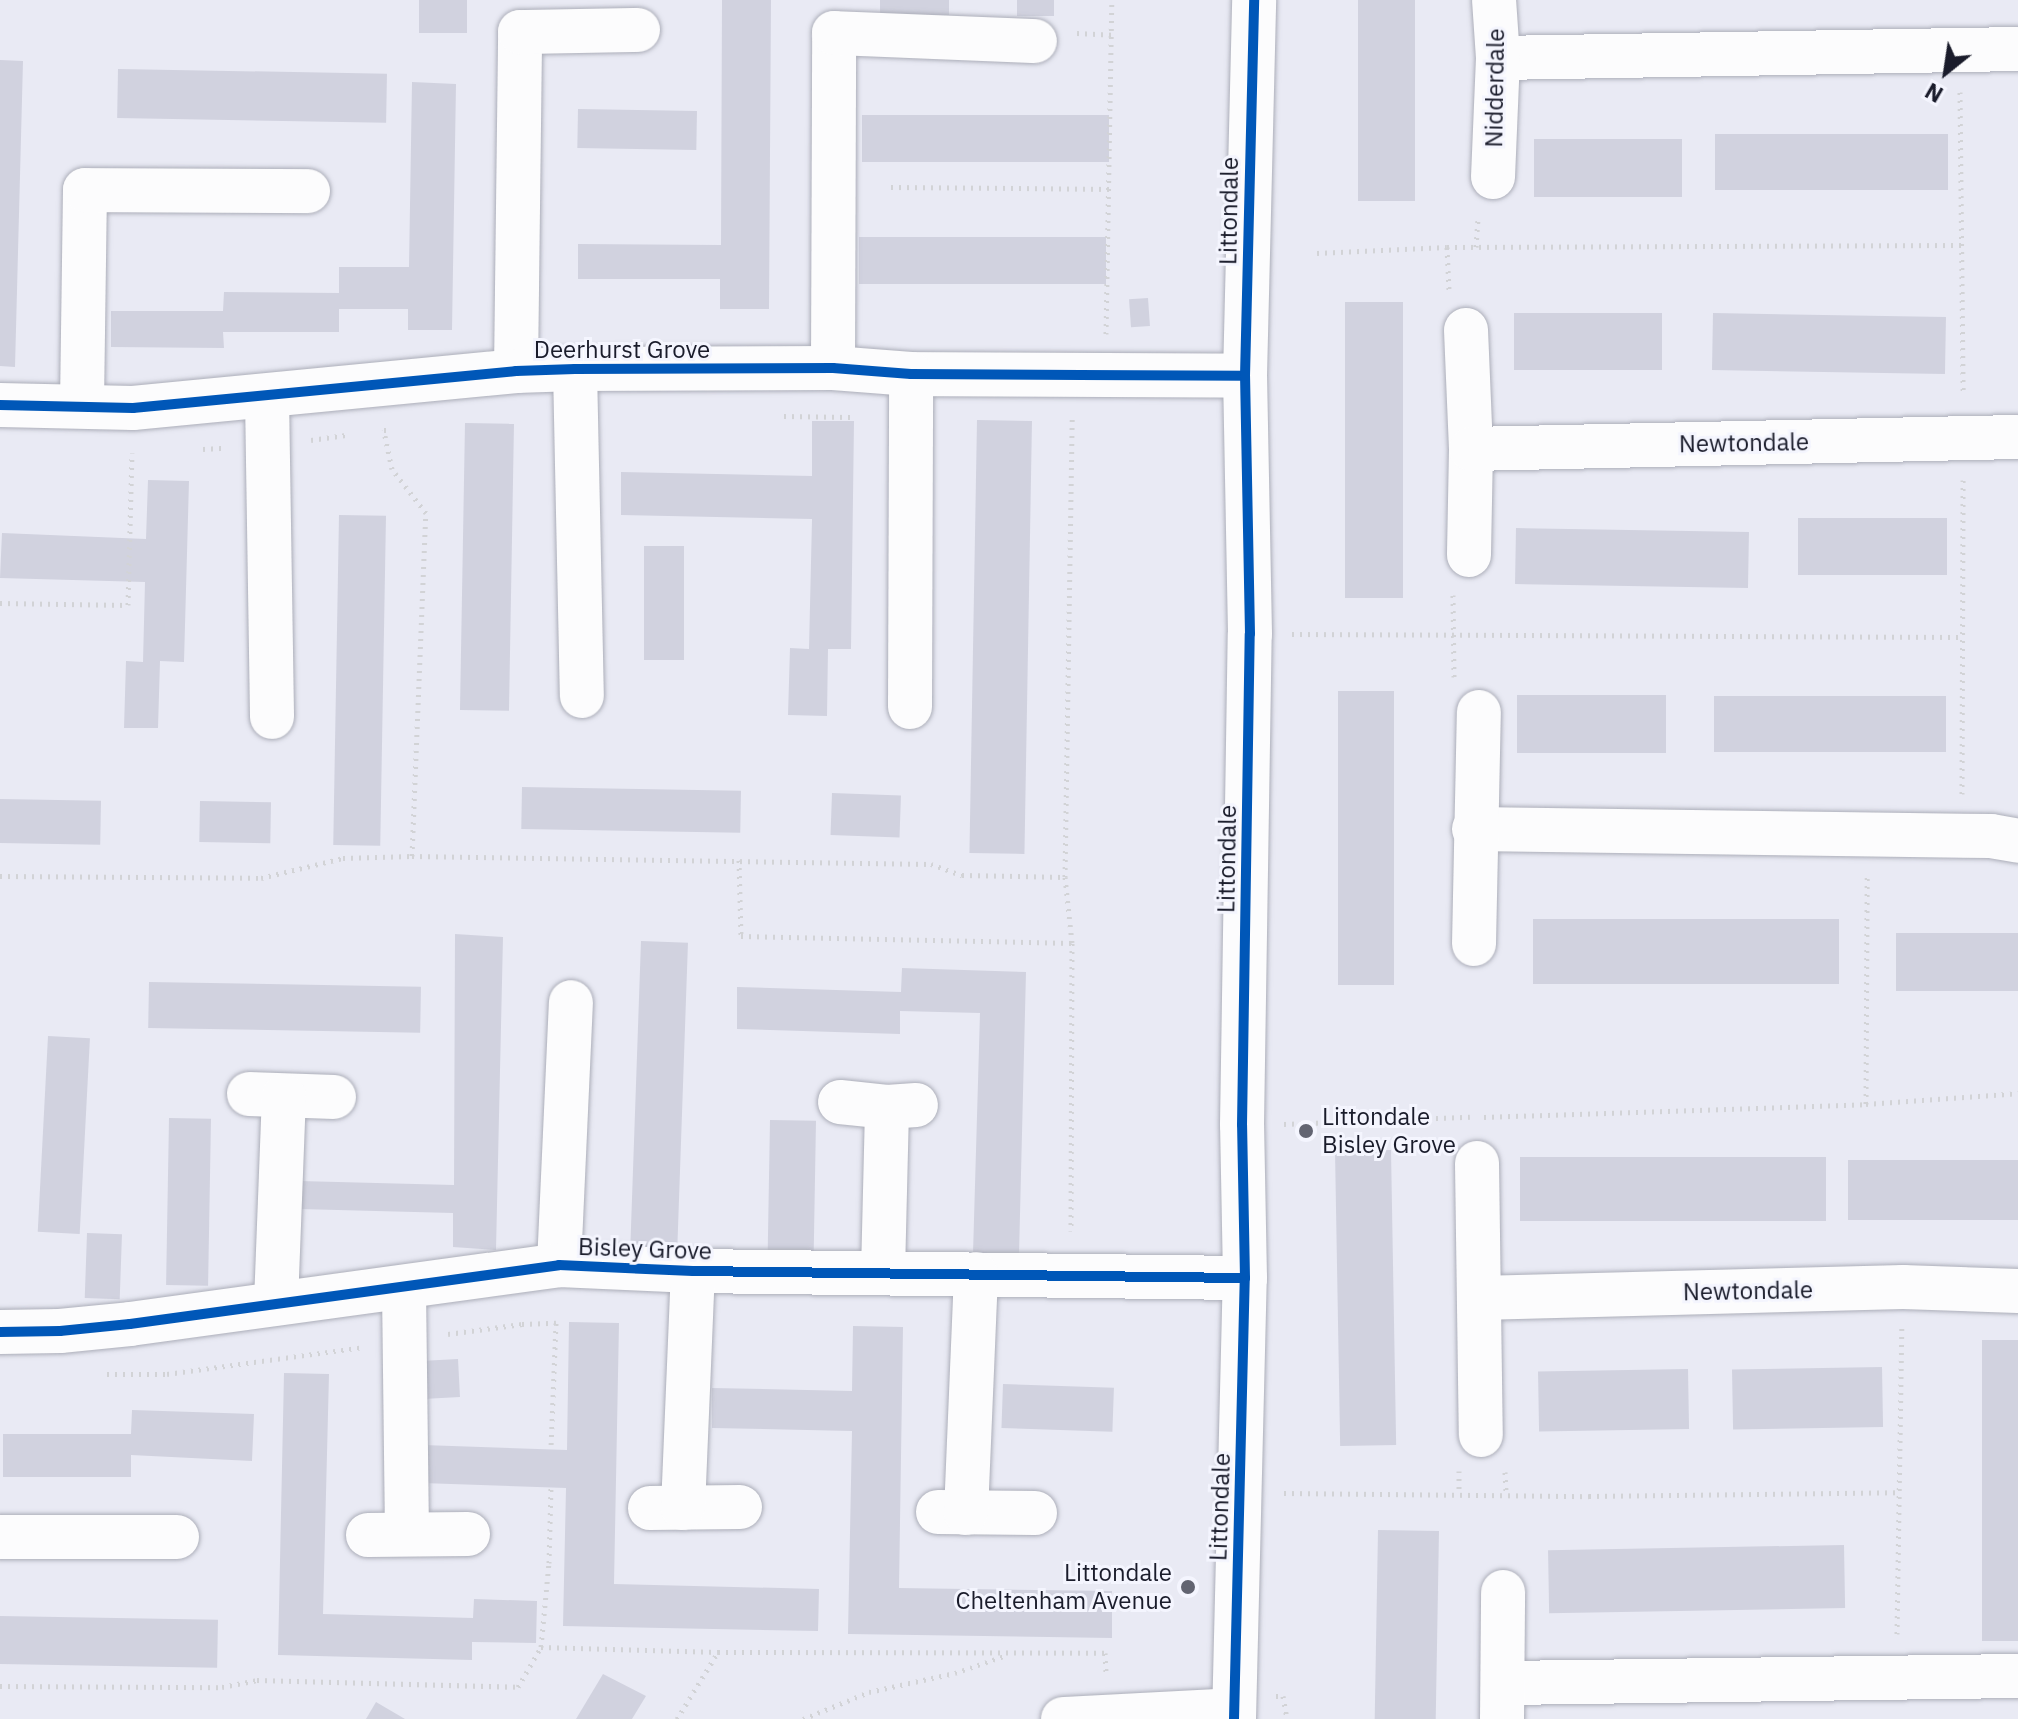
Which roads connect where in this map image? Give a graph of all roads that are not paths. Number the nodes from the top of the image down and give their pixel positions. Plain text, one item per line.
1 (1254, 0) edge
2 (1494, 0) edge
3 (638, 30) dead end
4 (1035, 41) dead end
5 (2018, 49) edge
6 (1498, 58) junction
7 (1493, 177) dead end
8 (308, 191) dead end
9 (1466, 330) dead end
10 (833, 368) junction
11 (575, 369) junction
12 (516, 371) junction
13 (911, 374) junction
14 (1245, 376) junction
15 (267, 397) junction
16 (82, 404) junction
17 (0, 405) edge
18 (2018, 437) edge
19 (1471, 449) junction
20 (1469, 555) road end
21 (582, 696) dead end
22 (910, 707) dead end
23 (1479, 712) road end
24 (272, 717) dead end
25 (1474, 829) junction
26 (2018, 841) edge
27 (1474, 944) dead end
28 (573, 999) dead end
29 (334, 1097) dead end
30 (840, 1102) dead end
31 (1477, 1163) dead end
32 (559, 1265) junction
33 (693, 1271) junction
34 (883, 1273) junction
35 (976, 1274) junction
36 (1245, 1278) junction
37 (404, 1289) junction
38 (2018, 1291) edge
39 (1479, 1298) junction
40 (276, 1303) junction
41 (0, 1332) edge
42 (1481, 1435) dead end
43 (740, 1507) dead end
44 (1035, 1513) dead end
45 (468, 1534) dead end
46 (0, 1537) edge
47 (177, 1537) dead end
48 (1503, 1592) dead end
49 (2018, 1676) edge
50 (1503, 1701) edge
51 (1234, 1714) edge
52 (1063, 1719) edge

1 - 14 street, Littondale
2 - 6 street, Nidderdale
3 - 12 street, Deerhurst Grove
4 - 10 street
5 - 6 street
6 - 7 street, Nidderdale
8 - 16 street
9 - 19 street
10 - 11 street, Deerhurst Grove
10 - 13 street, Deerhurst Grove
11 - 12 street, Deerhurst Grove
11 - 21 street, Deerhurst Grove
12 - 15 street, Deerhurst Grove
13 - 14 street, Deerhurst Grove
13 - 22 street
14 - 36 street, Littondale
15 - 16 street, Deerhurst Grove
15 - 24 street
16 - 17 street, Deerhurst Grove
18 - 19 street, Newtondale
19 - 20 street
23 - 25 street
25 - 26 street
25 - 27 street
28 - 32 street, Bisley Grove
29 - 40 street
30 - 34 street
31 - 39 street
32 - 33 street, Bisley Grove
32 - 37 street, Bisley Grove
33 - 34 street, Bisley Grove
33 - 43 street, Bisley Grove
34 - 35 street, Bisley Grove
35 - 36 street, Bisley Grove
35 - 44 street
36 - 51 street, Littondale
37 - 40 street, Bisley Grove
37 - 45 street
38 - 39 street, Newtondale
39 - 42 street
40 - 41 street, Bisley Grove
46 - 47 street
48 - 50 street
49 - 50 street
51 - 52 street

